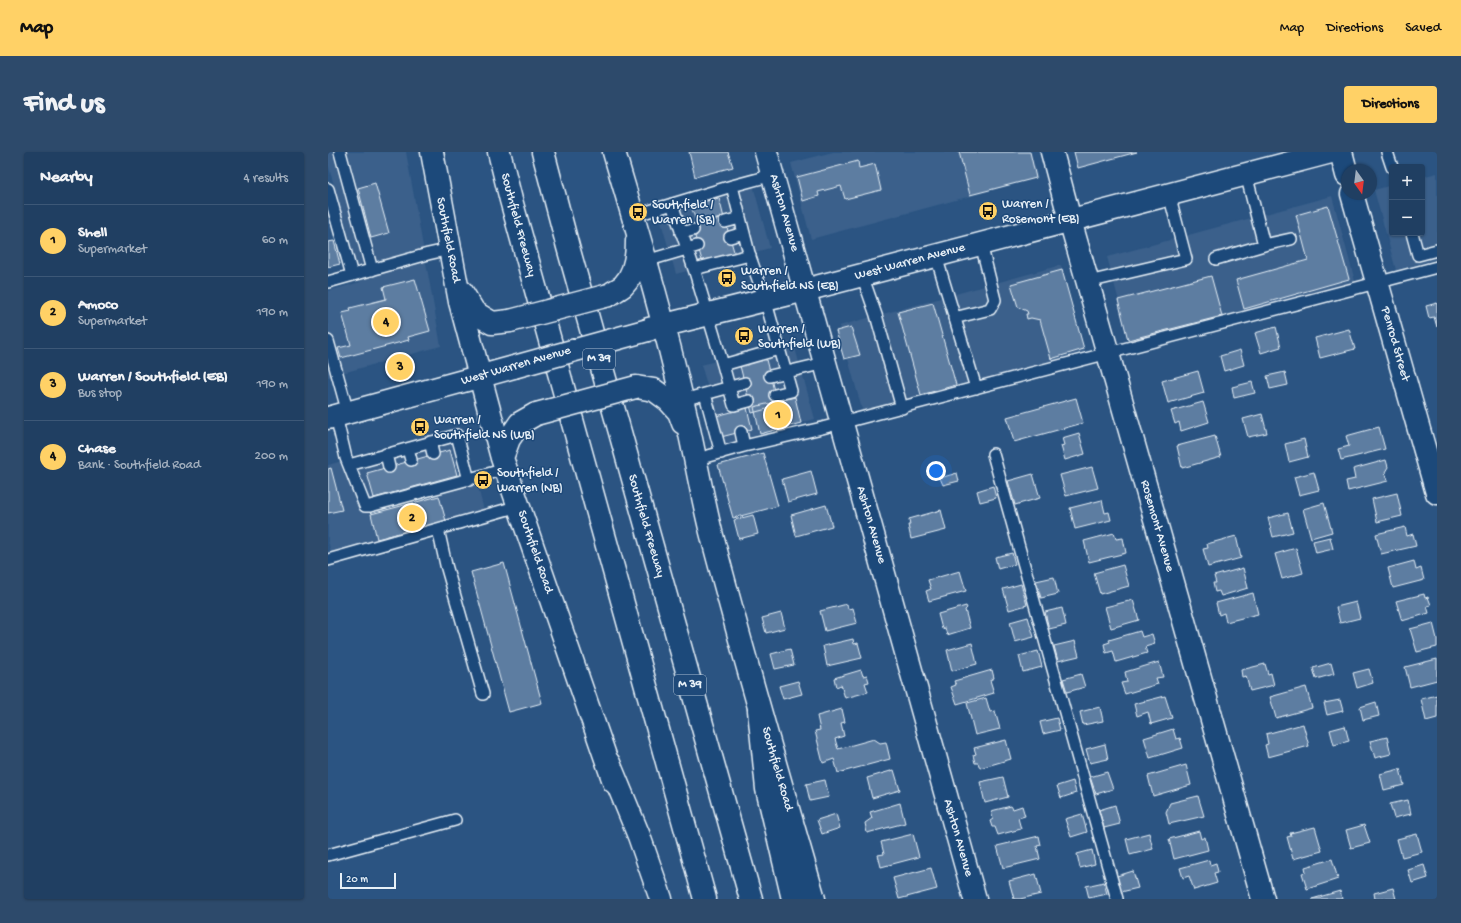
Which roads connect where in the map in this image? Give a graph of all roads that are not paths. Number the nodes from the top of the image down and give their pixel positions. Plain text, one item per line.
1 (340, 152) edge
2 (432, 152) edge
3 (499, 152) edge
4 (543, 152) edge
5 (614, 152) edge
6 (766, 152) edge
7 (1052, 152) edge
8 (1331, 152) edge
9 (1341, 152) edge
10 (1387, 152) edge
11 (1344, 164) edge
12 (1391, 164) edge
13 (1246, 174) junction
14 (773, 175) junction
15 (732, 186) junction
16 (328, 189) edge
17 (1169, 194) junction
18 (1354, 200) edge
19 (672, 204) junction
20 (740, 218) junction
21 (1070, 220) junction
22 (726, 222) dead end
23 (635, 223) junction
24 (693, 230) dead end
25 (681, 233) junction
26 (744, 233) junction
27 (1413, 236) edge
28 (730, 237) dead end
29 (1291, 239) dead end
30 (981, 244) junction
31 (1264, 245) junction
32 (692, 247) junction
33 (450, 249) junction
34 (1437, 250) edge
35 (750, 255) junction
36 (936, 256) junction
37 (1216, 259) dead end
38 (646, 261) junction
39 (1437, 267) edge
40 (694, 269) junction
41 (372, 270) junction
42 (862, 275) junction
43 (352, 276) junction
44 (328, 282) edge
45 (1088, 282) junction
46 (1378, 283) junction
47 (457, 284) junction
48 (805, 290) junction
49 (765, 300) junction
50 (708, 314) junction
51 (954, 318) junction
52 (655, 328) junction
53 (328, 341) edge
54 (780, 350) junction
55 (1108, 353) junction
56 (826, 363) junction
57 (723, 364) junction
58 (786, 373) junction
59 (770, 376) dead end
60 (480, 377) junction
61 (745, 383) dead end
62 (729, 387) junction
63 (976, 388) junction
64 (705, 394) junction
65 (775, 395) dead end
66 (683, 400) junction
67 (749, 401) dead end
68 (902, 408) junction
69 (337, 416) edge
70 (842, 423) junction
71 (741, 432) dead end
72 (430, 442) junction
73 (744, 446) junction
74 (408, 449) junction
75 (693, 452) junction
76 (721, 452) junction
77 (386, 454) junction
78 (433, 454) dead end
79 (993, 454) dead end
80 (411, 460) dead end
81 (504, 463) junction
82 (349, 465) junction
83 (389, 466) dead end
84 (469, 480) junction
85 (1437, 494) edge
86 (519, 506) junction
87 (438, 529) junction
88 (328, 560) edge
89 (483, 694) dead end
90 (759, 710) junction
91 (609, 763) junction
92 (455, 820) dead end
93 (328, 855) edge
94 (650, 899) edge
95 (661, 899) edge
96 (705, 899) edge
97 (751, 899) edge
98 (793, 899) edge
99 (814, 899) edge
100 (975, 899) edge
101 (1117, 899) edge
102 (1263, 899) edge

1 - 41 lane
2 - 33 main road, Southfield Road
3 - 96 main road, Southfield Freeway
4 - 97 main road, Southfield Freeway / M 39
5 - 23 main road, Southfield Road
6 - 14 main road, Ashton Avenue
7 - 21 main road, Rosemont Avenue
8 - 13 main road, West Warren Avenue
9 - 11 main road
10 - 12 lane
13 - 17 main road, West Warren Avenue
13 - 31 lane
14 - 15 lane
14 - 48 main road, Ashton Avenue
15 - 19 lane
15 - 20 lane
16 - 43 lane
17 - 21 main road, West Warren Avenue
17 - 45 lane
18 - 46 main road, Penrod Street
19 - 23 lane
19 - 25 lane
20 - 22 lane
20 - 26 lane
21 - 30 main road, West Warren Avenue
21 - 45 main road, Rosemont Avenue
23 - 38 main road, Southfield Road
23 - 47 main road, bridge
24 - 25 lane
25 - 32 lane
26 - 28 lane
26 - 35 lane
27 - 34 lane
29 - 31 lane
30 - 36 main road, West Warren Avenue
30 - 51 lane
31 - 37 lane
32 - 38 lane
32 - 40 lane
33 - 41 lane
33 - 47 main road, Southfield Road
35 - 40 lane
35 - 49 lane
36 - 42 main road, West Warren Avenue
36 - 51 lane
38 - 52 main road, Southfield Road
39 - 46 lane
40 - 50 lane
41 - 43 lane
42 - 48 main road, West Warren Avenue
42 - 68 lane
43 - 44 lane
45 - 55 main road, Rosemont Avenue
46 - 55 lane
46 - 85 main road, Penrod Street
47 - 60 main road, Southfield Road
48 - 49 main road, West Warren Avenue
48 - 56 main road, Ashton Avenue
49 - 50 main road, West Warren Avenue
49 - 54 lane
50 - 52 main road, West Warren Avenue
50 - 57 lane
51 - 63 lane
52 - 60 main road, West Warren Avenue, bridge
52 - 66 main road, Southfield Road
53 - 69 lane
54 - 57 lane
54 - 58 lane
55 - 63 lane
55 - 102 main road, Rosemont Avenue
56 - 58 lane
56 - 70 main road, Ashton Avenue
57 - 62 lane
58 - 59 lane
58 - 65 lane
60 - 69 main road, West Warren Avenue
60 - 81 main road, Southfield Road
61 - 62 lane
62 - 64 lane
62 - 67 lane
63 - 68 lane
64 - 66 lane
64 - 76 lane
66 - 75 main road, Southfield Road
68 - 70 lane
69 - 82 lane
70 - 73 lane
70 - 100 main road, Ashton Avenue
71 - 73 lane
72 - 74 lane
72 - 78 lane
72 - 84 lane
73 - 76 lane
74 - 77 lane
74 - 80 lane
75 - 76 lane
75 - 81 main road, bridge
75 - 90 main road, Southfield Road
77 - 82 lane
77 - 83 lane
79 - 101 lane
81 - 84 lane
81 - 86 main road, Southfield Road
82 - 84 lane
86 - 87 lane
86 - 91 main road, Southfield Road
87 - 88 lane
87 - 89 lane
90 - 98 main road
90 - 99 main road, Southfield Road
91 - 94 main road, Southfield Road
91 - 95 main road
92 - 93 lane

